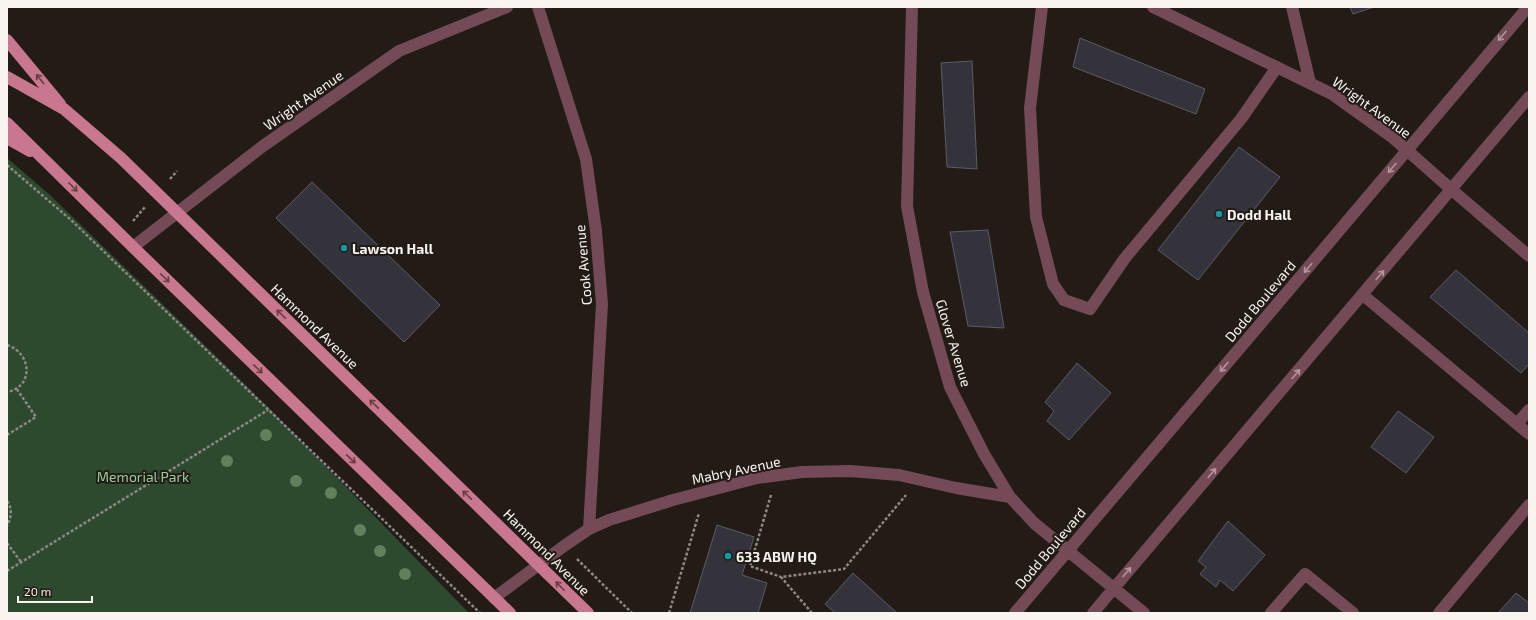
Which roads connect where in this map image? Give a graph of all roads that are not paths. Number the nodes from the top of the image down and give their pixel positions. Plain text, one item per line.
1 (507, 7) edge
2 (538, 7) edge
3 (912, 7) edge
4 (1042, 7) edge
5 (1153, 7) edge
6 (1292, 7) edge
7 (1528, 7) edge
8 (7, 40) edge
9 (1277, 67) junction
10 (7, 77) edge
11 (1310, 83) junction
12 (1529, 97) edge
13 (64, 109) junction
14 (7, 122) edge
15 (7, 138) edge
16 (1407, 150) junction
17 (45, 159) junction
18 (1452, 190) junction
19 (176, 212) junction
20 (133, 247) junction
21 (1529, 256) edge
22 (1363, 295) junction
23 (1529, 410) edge
24 (1517, 424) junction
25 (1529, 434) edge
26 (1010, 497) junction
27 (1529, 505) edge
28 (589, 529) junction
29 (1068, 550) junction
30 (538, 564) junction
31 (1114, 588) junction
32 (494, 598) junction
33 (510, 613) edge
34 (588, 613) edge
35 (1014, 613) edge
36 (1093, 613) edge
37 (1144, 613) edge
38 (1271, 613) edge
39 (1353, 613) edge
40 (1439, 613) edge

1 - 19 street, Wright Avenue
2 - 28 street, Cook Avenue
3 - 26 street, Glover Avenue
4 - 9 street
5 - 9 street, Wright Avenue
6 - 11 street
7 -> 16 street, Dodd Boulevard
13 -> 8 main road
9 - 11 street, Wright Avenue
10 - 13 main road, Hammond Avenue
11 - 16 street, Wright Avenue
12 - 18 street
13 - 19 main road, Hammond Avenue
14 - 17 main road
15 - 17 main road
16 - 18 street, Wright Avenue
16 -> 29 street, Dodd Boulevard
17 -> 20 main road
18 - 21 street, Wright Avenue
22 -> 18 street
19 - 20 street, Wright Avenue
30 -> 19 main road, Hammond Avenue
20 -> 32 main road
22 - 24 street
31 -> 22 street
23 - 24 street
24 - 25 street
26 - 28 street, Mabry Avenue
26 - 29 street, Glover Avenue
27 - 40 street
28 - 30 street, Mabry Avenue
29 - 31 street, Glover Avenue
29 - 35 street, Dodd Boulevard
30 - 32 street, Mabry Avenue
34 -> 30 main road, Hammond Avenue
31 - 36 street
31 - 37 street, Glover Avenue
32 - 33 main road
38 - 39 street

